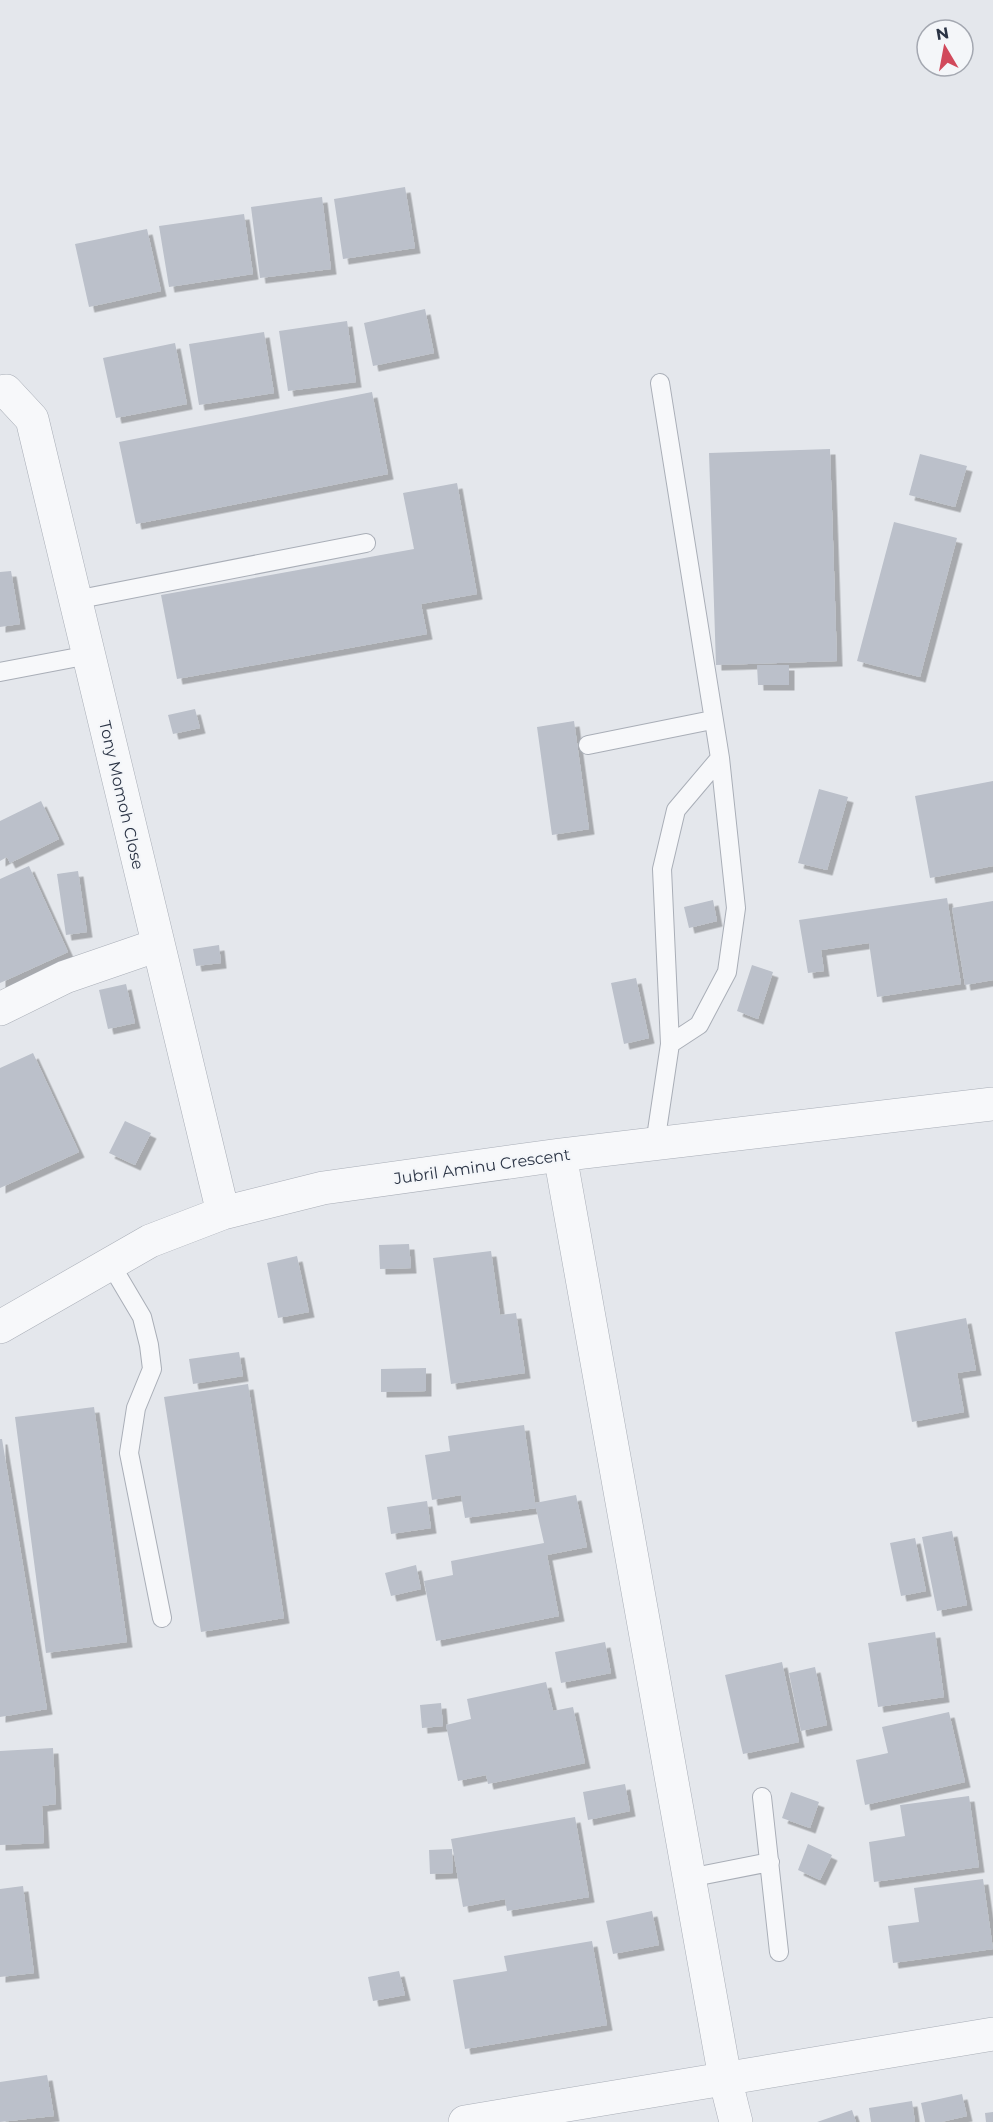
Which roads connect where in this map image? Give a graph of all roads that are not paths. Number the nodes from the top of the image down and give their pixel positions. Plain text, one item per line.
1 (660, 383) dead end
2 (0, 392) edge
3 (366, 543) dead end
4 (75, 600) junction
5 (88, 655) junction
6 (0, 672) edge
7 (712, 720) junction
8 (588, 746) dead end
9 (720, 758) junction
10 (158, 945) junction
11 (0, 1010) edge
12 (670, 1044) junction
13 (993, 1104) edge
14 (655, 1144) junction
15 (560, 1155) junction
16 (223, 1213) junction
17 (110, 1263) junction
18 (0, 1327) edge
19 (162, 1618) dead end
20 (762, 1797) dead end
21 (770, 1862) junction
22 (689, 1878) junction
23 (779, 1952) dead end
24 (993, 2034) edge
25 (725, 2078) junction
26 (465, 2122) edge
27 (736, 2122) edge

1 - 7 lane
2 - 4 street, Tony Momoh Close
3 - 4 lane
4 - 5 street, Tony Momoh Close
5 - 6 lane
5 - 10 street, Tony Momoh Close
7 - 8 lane
7 - 9 lane
9 - 12 lane
9 - 12 lane
10 - 11 street
10 - 16 street, Tony Momoh Close
12 - 14 lane
13 - 14 street, Jubril Aminu Crescent
14 - 15 street, Jubril Aminu Crescent
15 - 16 street, Jubril Aminu Crescent
15 - 22 street
16 - 17 street, Jubril Aminu Crescent
17 - 18 street, Jubril Aminu Crescent
17 - 19 lane
20 - 21 lane
21 - 22 lane
21 - 23 lane
22 - 25 street
24 - 25 street
25 - 26 street
25 - 27 street

